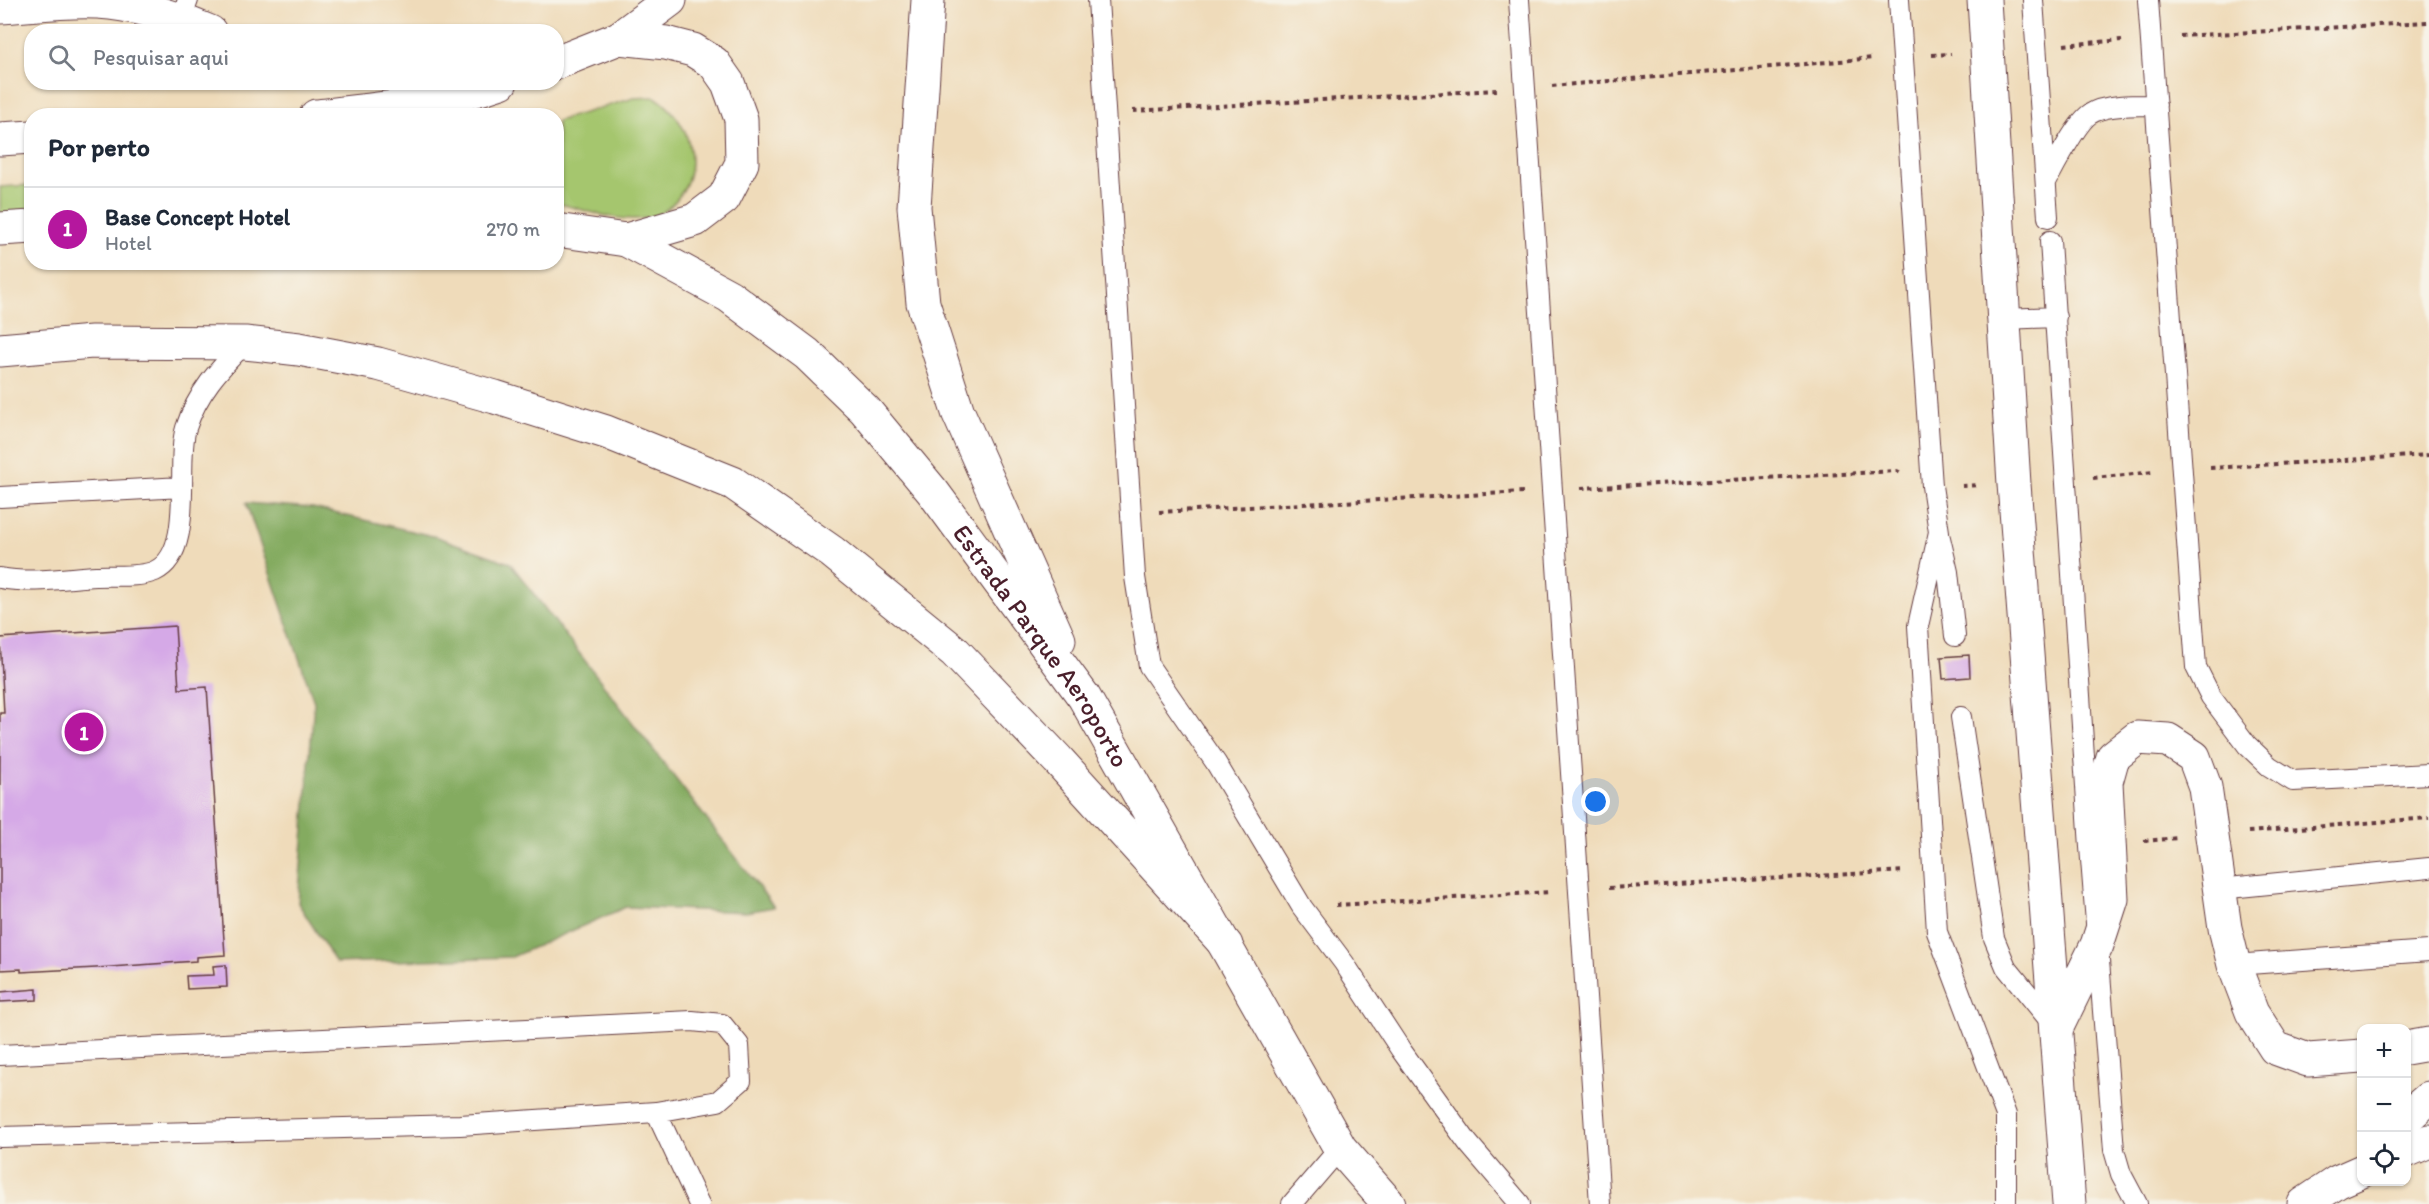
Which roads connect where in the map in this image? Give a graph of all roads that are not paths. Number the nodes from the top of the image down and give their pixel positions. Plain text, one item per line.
1 (670, 0) edge
2 (928, 0) edge
3 (1098, 0) edge
4 (1519, 0) edge
5 (1899, 0) edge
6 (1984, 0) edge
7 (2033, 0) edge
8 (2148, 0) edge
9 (0, 7) edge
10 (193, 17) edge
11 (619, 39) junction
12 (564, 60) edge
13 (479, 90) edge
14 (2156, 105) junction
15 (385, 108) edge
16 (24, 138) edge
17 (0, 139) edge
18 (2046, 182) junction
19 (2048, 217) dead end
20 (24, 228) edge
21 (0, 229) edge
22 (564, 231) edge
23 (626, 240) junction
24 (2050, 241) dead end
25 (2056, 317) junction
26 (2005, 319) junction
27 (244, 343) junction
28 (0, 350) edge
29 (182, 487) junction
30 (0, 497) edge
31 (1939, 532) junction
32 (0, 578) edge
33 (1955, 636) dead end
34 (1084, 697) junction
35 (1961, 717) dead end
36 (2429, 774) edge
37 (2429, 868) edge
38 (2219, 889) junction
39 (1226, 945) junction
40 (2097, 945) junction
41 (2429, 951) edge
42 (2234, 964) junction
43 (2056, 1029) junction
44 (2429, 1044) edge
45 (2411, 1047) edge
46 (0, 1054) edge
47 (2357, 1056) edge
48 (2429, 1098) edge
49 (656, 1112) junction
50 (2411, 1114) edge
51 (0, 1137) edge
52 (2429, 1141) edge
53 (1340, 1148) junction
54 (2411, 1149) edge
55 (2349, 1176) edge
56 (699, 1204) edge
57 (1292, 1204) edge
58 (1389, 1204) edge
59 (1520, 1204) edge
60 (1600, 1204) edge
61 (2006, 1204) edge
62 (2070, 1204) edge
63 (2137, 1204) edge
64 (2304, 1204) edge

1 - 11 main road
2 - 34 main road
3 - 59 lane
4 - 60 lane
5 - 31 lane
6 - 26 main road
7 - 18 lane
8 - 14 lane
9 - 10 main road
11 - 12 main road
11 - 23 main road
13 - 15 main road
14 - 18 lane
14 - 36 lane
16 - 17 main road
18 - 19 lane
20 - 21 main road
22 - 23 main road, Estrada Parque Aeroporto
23 - 34 main road, Estrada Parque Aeroporto
24 - 25 lane
25 - 26 lane
25 - 40 lane
26 - 43 main road
27 - 28 main road
27 - 29 lane
27 - 39 main road
29 - 30 lane
29 - 32 lane
31 - 33 lane
31 - 61 lane
34 - 39 main road, Estrada Parque Aeroporto
35 - 43 lane
37 - 38 lane
38 - 40 main road
38 - 42 main road
39 - 53 main road, Estrada Parque Aeroporto
40 - 43 main road
40 - 63 lane
41 - 42 lane
42 - 47 main road
43 - 62 main road
44 - 45 main road
46 - 49 lane
48 - 50 main road
49 - 51 lane
49 - 56 lane
52 - 54 main road
53 - 57 lane
53 - 58 main road, Estrada Parque Aeroporto
55 - 64 main road

